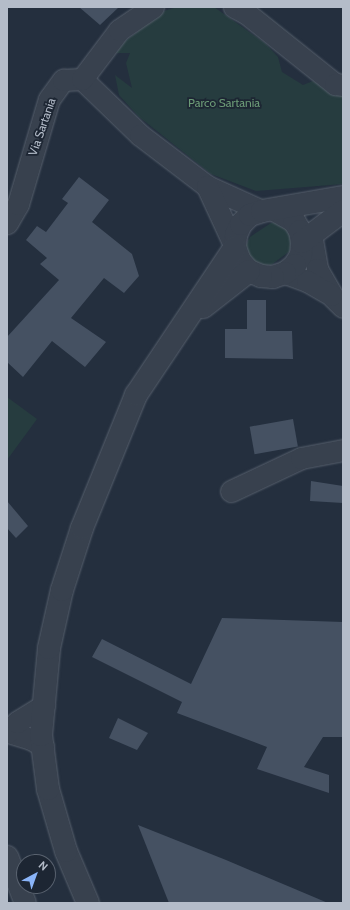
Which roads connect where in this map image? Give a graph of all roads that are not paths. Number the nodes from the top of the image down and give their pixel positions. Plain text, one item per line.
1 (153, 7) edge
2 (234, 7) edge
3 (82, 79) junction
4 (343, 85) edge
5 (207, 186) junction
6 (343, 196) edge
7 (268, 210) junction
8 (343, 211) edge
9 (7, 223) edge
10 (307, 238) junction
11 (235, 247) junction
12 (249, 271) junction
13 (285, 273) junction
14 (338, 302) edge
15 (190, 318) junction
16 (343, 450) edge
17 (231, 491) dead end
18 (44, 705) junction
19 (7, 733) edge
20 (42, 746) junction
21 (7, 856) edge
22 (25, 903) edge
23 (88, 903) edge

1 - 3 street
2 - 4 street
3 - 5 street
3 - 9 street, Via Sartania
5 - 7 street
5 - 11 street
6 - 7 street
7 - 10 street
7 - 11 street
8 - 10 street
10 - 13 street
10 - 14 street
11 - 12 street
11 - 15 street
12 - 13 street
12 - 15 street
13 - 14 street
15 - 18 street
16 - 17 street
18 - 19 street
18 - 20 street
19 - 20 street
20 - 23 street
21 - 22 street

